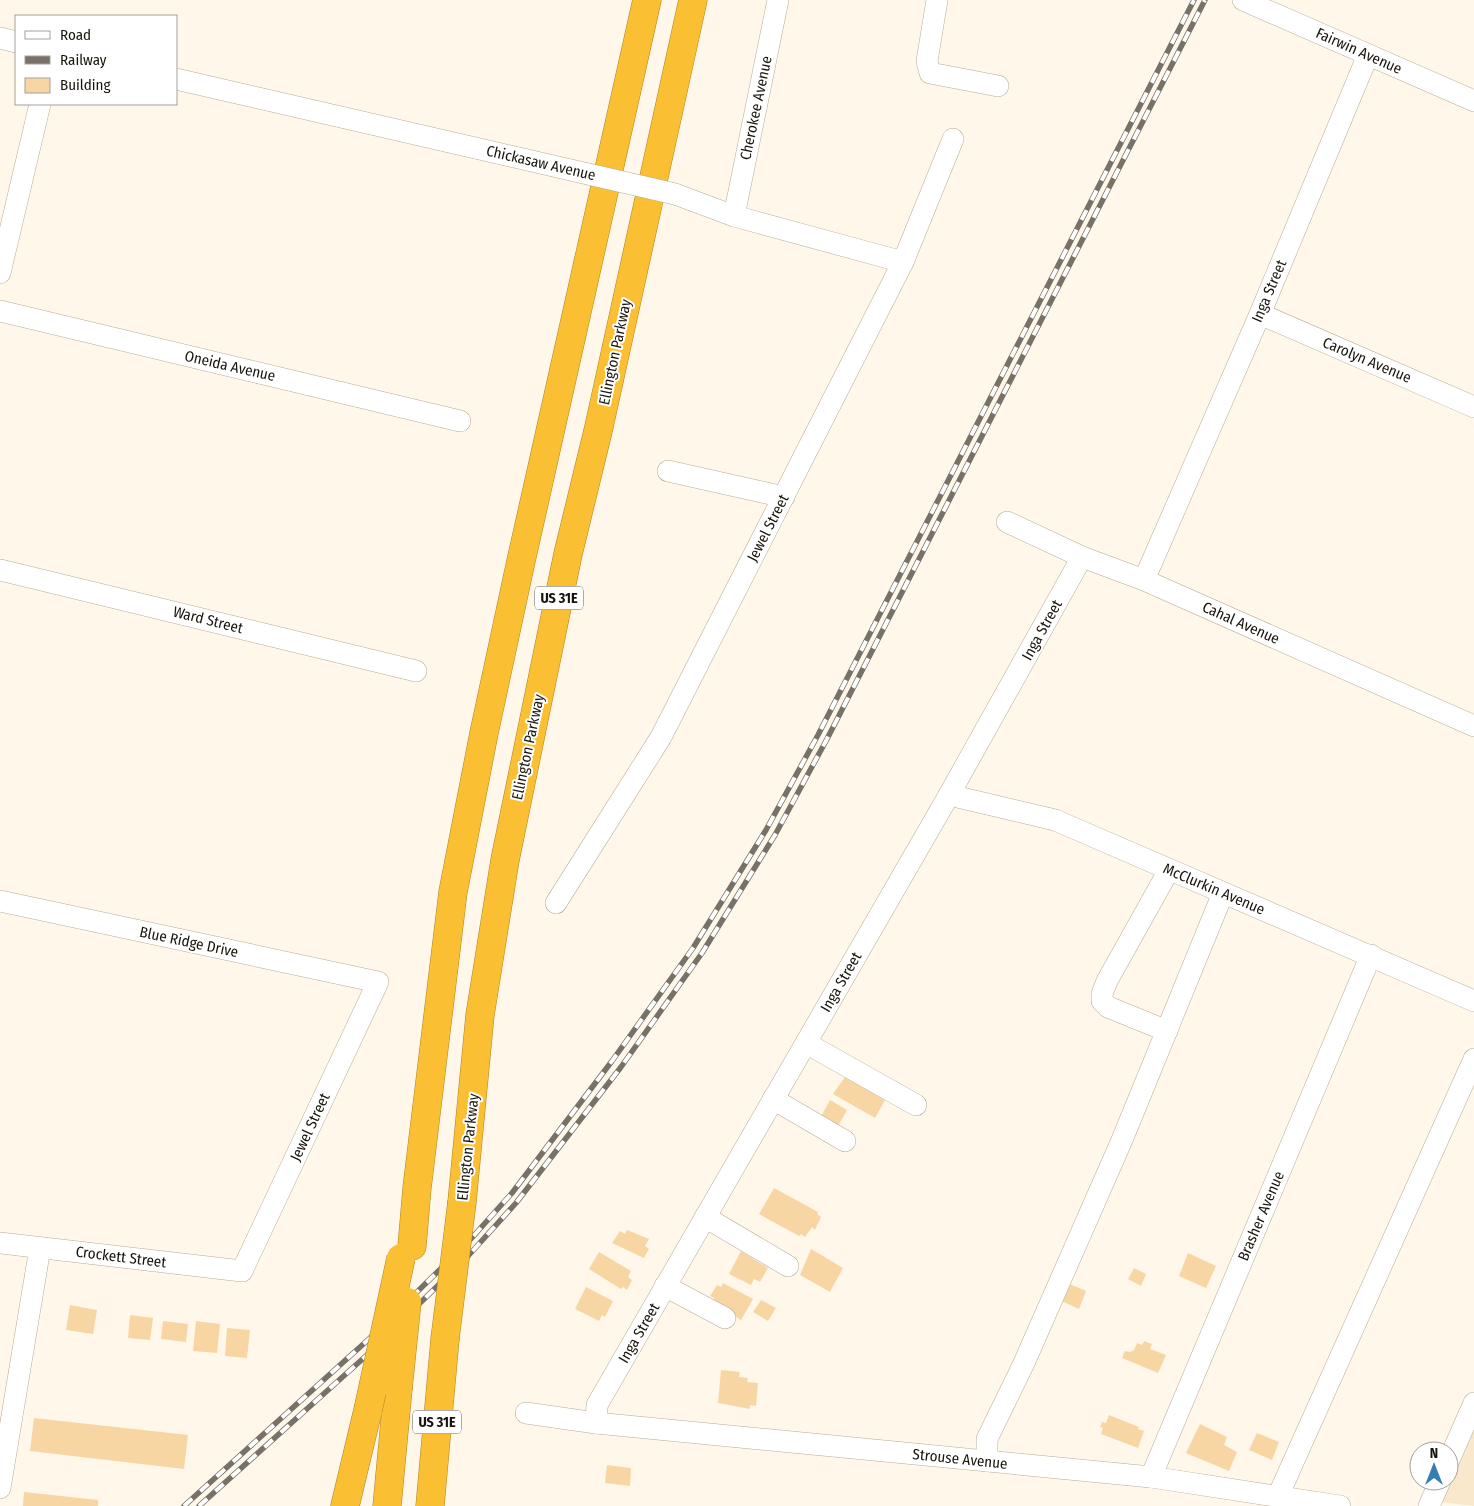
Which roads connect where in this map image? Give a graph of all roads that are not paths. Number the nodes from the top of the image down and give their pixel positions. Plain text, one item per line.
1 (647, 0) edge
2 (693, 0) edge
3 (778, 0) edge
4 (937, 0) edge
5 (1244, 0) edge
6 (0, 38) edge
7 (15, 42) edge
8 (1368, 55) junction
9 (178, 79) edge
10 (998, 86) dead end
11 (1474, 101) edge
12 (40, 105) edge
13 (953, 139) dead end
14 (734, 216) junction
15 (903, 262) junction
16 (0, 273) edge
17 (0, 311) edge
18 (1260, 314) junction
19 (1474, 406) edge
20 (460, 421) dead end
21 (668, 470) dead end
22 (784, 497) junction
23 (1007, 522) dead end
24 (1082, 557) junction
25 (0, 570) edge
26 (1144, 580) junction
27 (416, 671) dead end
28 (1474, 726) edge
29 (949, 795) junction
30 (1169, 870) junction
31 (1223, 893) junction
32 (0, 901) edge
33 (556, 903) dead end
34 (1371, 955) junction
35 (378, 982) joint
36 (1474, 1001) edge
37 (1167, 1031) junction
38 (806, 1043) junction
39 (1474, 1059) edge
40 (773, 1099) junction
41 (916, 1105) dead end
42 (845, 1141) dead end
43 (705, 1217) junction
44 (0, 1243) edge
45 (40, 1248) junction
46 (407, 1252) junction
47 (788, 1266) dead end
48 (242, 1271) joint
49 (665, 1286) junction
50 (725, 1318) dead end
51 (9, 1380) edge
52 (1474, 1403) edge
53 (526, 1413) dead end
54 (596, 1414) junction
55 (1457, 1441) edge
56 (987, 1461) junction
57 (1151, 1477) junction
58 (0, 1488) edge
59 (1436, 1491) edge
60 (1278, 1496) junction
61 (1242, 1499) edge
62 (345, 1506) edge
63 (387, 1506) edge
64 (430, 1506) edge
65 (1340, 1506) edge
66 (1429, 1506) edge

1 - 46 highway, US 31E
2 - 64 highway, Ellington Parkway / US 31E, bridge
3 - 14 street, Cherokee Avenue
4 - 10 street
5 - 8 street, Fairwin Avenue
6 - 7 street
8 - 11 street, Fairwin Avenue
8 - 18 street, Inga Street
9 - 14 street, Chickasaw Avenue, bridge
12 - 16 street
13 - 15 street, Jewel Street
14 - 15 street, Chickasaw Avenue
15 - 22 street, Jewel Street
17 - 20 street, Oneida Avenue
18 - 19 street, Carolyn Avenue
18 - 26 street, Inga Street
21 - 22 street
22 - 33 street, Jewel Street
23 - 24 street, Cahal Avenue
24 - 26 street, Cahal Avenue
24 - 29 street, Inga Street
25 - 27 street, Ward Street
26 - 28 street, Cahal Avenue
29 - 30 street, McClurkin Avenue
29 - 38 street, Inga Street
30 - 31 street, McClurkin Avenue
30 - 37 street
31 - 34 street, McClurkin Avenue
31 - 37 street
32 - 35 street, Blue Ridge Drive
34 - 36 street, McClurkin Avenue
34 - 57 street, Brasher Avenue
35 - 48 street, Jewel Street
37 - 56 street
38 - 40 street, Inga Street
38 - 41 street
39 - 60 street
40 - 42 street
40 - 43 street, Inga Street
43 - 47 street
43 - 49 street, Inga Street
44 - 45 street, Crockett Street
45 - 48 street, Crockett Street
45 - 51 street
46 - 62 highway, bridge
46 - 63 highway, US 31E, bridge
49 - 50 street
49 - 54 street, Inga Street
51 - 58 street
52 - 55 street
53 - 54 street, Strouse Avenue
54 - 56 street, Strouse Avenue
56 - 57 street, Strouse Avenue
57 - 61 street, Strouse Avenue
59 - 66 street
60 - 61 street, Strouse Avenue
60 - 65 street, Strouse Avenue

